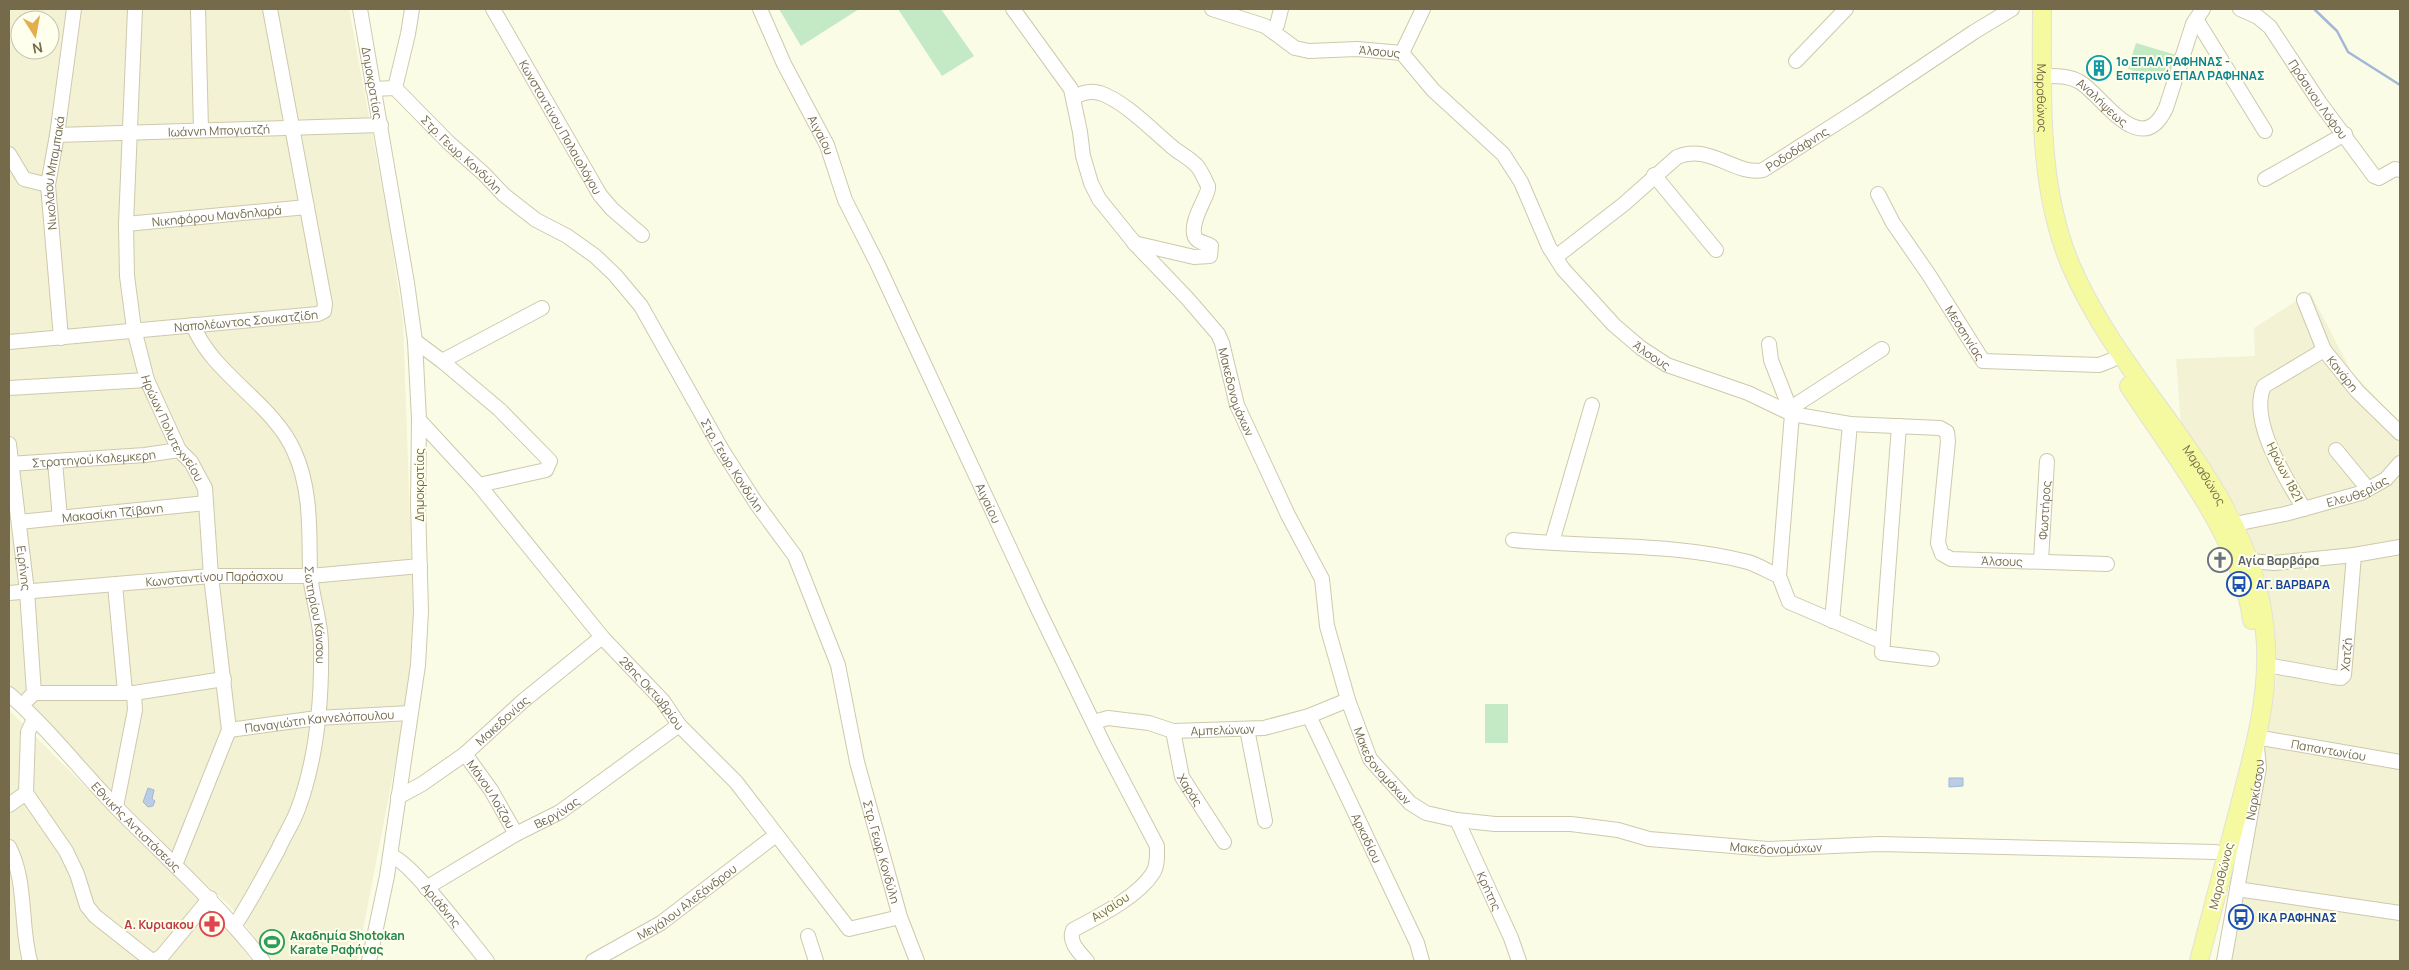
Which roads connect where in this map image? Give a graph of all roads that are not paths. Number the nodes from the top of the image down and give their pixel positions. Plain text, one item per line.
1 (74, 9) edge
2 (135, 9) edge
3 (198, 9) edge
4 (270, 9) edge
5 (360, 9) edge
6 (412, 9) edge
7 (493, 9) edge
8 (760, 9) edge
9 (1013, 9) edge
10 (1281, 9) edge
11 (1422, 9) edge
12 (1846, 9) edge
13 (2012, 9) edge
14 (2030, 9) edge
15 (2042, 9) edge
16 (2240, 9) edge
17 (1218, 10) edge
18 (2200, 14) edge
19 (1272, 30) junction
20 (1402, 54) junction
21 (1796, 62) dead end
22 (2042, 76) junction
23 (395, 88) junction
24 (374, 89) junction
25 (1074, 97) junction
26 (381, 125) junction
27 (292, 127) junction
28 (201, 130) junction
29 (2265, 130) dead end
30 (132, 133) junction
31 (2345, 134) junction
32 (57, 135) junction
33 (9, 154) edge
34 (2400, 170) edge
35 (1654, 175) junction
36 (2265, 179) dead end
37 (48, 185) junction
38 (1878, 194) dead end
39 (306, 207) junction
40 (126, 224) junction
41 (642, 235) dead end
42 (1134, 243) junction
43 (1716, 250) dead end
44 (1557, 256) junction
45 (2304, 300) dead end
46 (542, 308) dead end
47 (193, 325) junction
48 (134, 329) junction
49 (61, 338) junction
50 (415, 341) junction
51 (9, 342) edge
52 (1768, 344) dead end
53 (1882, 349) dead end
54 (2324, 350) junction
55 (2112, 360) junction
56 (442, 361) junction
57 (147, 380) junction
58 (9, 388) edge
59 (1592, 405) dead end
60 (1792, 414) junction
61 (419, 420) junction
62 (1850, 424) junction
63 (1899, 426) junction
64 (2400, 433) edge
65 (9, 444) edge
66 (179, 450) junction
67 (2336, 450) dead end
68 (2047, 461) dead end
69 (55, 462) junction
70 (2400, 463) edge
71 (10, 464) edge
72 (479, 485) junction
73 (2368, 489) junction
74 (206, 503) junction
75 (2304, 510) junction
76 (60, 518) junction
77 (19, 522) junction
78 (2229, 529) junction
79 (1513, 540) dead end
80 (1552, 542) junction
81 (2400, 547) edge
82 (2354, 555) junction
83 (2041, 560) junction
84 (2250, 561) junction
85 (2106, 564) dead end
86 (420, 566) junction
87 (211, 576) junction
88 (310, 576) junction
89 (1779, 576) junction
90 (115, 585) junction
91 (27, 591) junction
92 (9, 592) edge
93 (1832, 621) junction
94 (602, 637) junction
95 (1883, 642) junction
96 (1932, 659) dead end
97 (2267, 665) junction
98 (224, 679) junction
99 (130, 692) junction
100 (34, 693) junction
101 (9, 694) edge
102 (1348, 700) junction
103 (21, 704) junction
104 (410, 713) junction
105 (1309, 716) junction
106 (34, 718) junction
107 (317, 718) junction
108 (1094, 722) junction
109 (680, 725) junction
110 (1247, 729) junction
111 (229, 730) junction
112 (1173, 731) junction
113 (2256, 737) junction
114 (465, 754) junction
115 (2400, 762) edge
116 (26, 793) junction
117 (398, 797) junction
118 (9, 805) edge
119 (116, 807) junction
120 (1457, 820) junction
121 (1265, 821) dead end
122 (516, 834) junction
123 (776, 835) junction
124 (1224, 842) dead end
125 (9, 847) edge
126 (2216, 852) junction
127 (391, 856) junction
128 (175, 865) junction
129 (426, 888) junction
130 (2237, 888) junction
131 (210, 898) junction
132 (2400, 913) edge
133 (900, 917) junction
134 (235, 925) junction
135 (808, 936) dead end
136 (814, 956) edge
137 (30, 961) edge
138 (153, 961) edge
139 (263, 961) edge
140 (369, 961) edge
141 (487, 961) edge
142 (593, 961) edge
143 (917, 961) edge
144 (1086, 961) edge
145 (1422, 961) edge
146 (1519, 961) edge
147 (2187, 961) edge
148 (2199, 961) edge
149 (2224, 961) edge

1 - 32 street, Νικολάου Μπαμπακά
2 - 30 street, Ηρώων Πολυτεχνείου
3 - 28 street
4 - 27 street, Ναπολέωντος Σουκατζίδη
5 - 24 street, Δημοκρατίας
6 - 23 street
7 - 41 street, Κωνσταντίνου Παλαιολόγου
8 - 108 street, Αιγαίου
9 - 25 street, Μακεδονομάχων
10 - 19 street
11 - 20 street
12 - 21 street
13 - 35 street, Ροδοδάφνης
14 - 55 main road, Μαραθώνος
15 - 22 main road, Μαραθώνος
16 - 31 street, Πράσινου Λόφου
17 - 19 street, Άλσους
18 - 22 street, Αναλήψεως
18 - 29 street
19 - 20 street, Άλσους
20 - 44 street, Άλσους
22 - 78 main road, Μαραθώνος
23 - 24 street
23 - 133 street, Στρ. Γεωρ. Κονδύλη
24 - 26 street, Δημοκρατίας
25 - 42 street, Μακεδονομάχων
25 - 42 street
26 - 27 street, Ιωάννη Μπογιατζή
26 - 50 street, Δημοκρατίας
27 - 28 street, Ιωάννη Μπογιατζή
27 - 39 street, Ναπολέωντος Σουκατζίδη
28 - 30 street, Ιωάννη Μπογιατζή
30 - 32 street, Ιωάννη Μπογιατζή
30 - 40 street, Ηρώων Πολυτεχνείου
31 - 34 street, Πράσινου Λόφου
31 - 36 street
32 - 37 street, Νικολάου Μπαμπακά
33 - 37 street
35 - 43 street
35 - 44 street, Ροδοδάφνης
37 - 49 street, Νικολάου Μπαμπακά
38 - 55 street, Μεσσηνίας
39 - 40 street, Νικηφόρου Μανδηλαρά
39 - 47 street, Ναπολέωντος Σουκατζίδη
40 - 48 street, Ηρώων Πολυτεχνείου
42 - 102 street, Μακεδονομάχων
44 - 60 street, Άλσους
45 - 54 street, Κανάρη
46 - 56 street
47 - 48 street, Ναπολέωντος Σουκατζίδη
47 - 88 street, Σωτηρίου Κάνσου
48 - 49 street, Ναπολέωντος Σουκατζίδη
48 - 57 street, Ηρώων Πολυτεχνείου
49 - 51 street, Ναπολέωντος Σουκατζίδη
50 - 56 street
50 - 61 street, Δημοκρατίας
52 - 60 street
53 - 60 street
54 - 64 street, Κανάρη
54 - 75 street, Ηρώων 1821
55 - 78 main road, Μαραθώνος
56 - 72 street
57 - 58 street
57 - 66 street, Ηρώων Πολυτεχνείου
59 - 80 street
60 - 62 street, Άλσους
60 - 89 street
61 - 72 street, 28ης Οκτωβρίου
61 - 86 street, Δημοκρατίας
62 - 63 street, Άλσους
62 - 93 street
63 - 83 street, Άλσους
63 - 95 street
65 - 71 street, Ειρήνης
66 - 69 street, Στρατηγού Καλεμκερη
66 - 74 street, Ηρώων Πολυτεχνείου
67 - 73 street
68 - 83 street, Φωστήρος
69 - 71 street, Στρατηγού Καλεμκερη
69 - 76 street
70 - 73 street, Ελευθερίας
71 - 77 street, Ειρήνης
72 - 94 street, 28ης Οκτωβρίου
73 - 75 street, Ελευθερίας
74 - 76 street, Μακασίκη Τζίβανη
74 - 87 street, Ηρώων Πολυτεχνείου
75 - 78 street, Ελευθερίας
76 - 77 street, Μακασίκη Τζίβανη
77 - 91 street, Ειρήνης
78 - 84 main road, Μαραθώνος
78 - 126 main road, Μαραθώνος
79 - 80 street
80 - 89 street
81 - 82 street
82 - 84 street
82 - 97 street, Χατζή
83 - 85 street, Άλσους
84 - 97 main road, Μαραθώνος
86 - 88 street, Κωνσταντίνου Παράσχου
86 - 104 street, Δημοκρατίας
87 - 88 street, Κωνσταντίνου Παράσχου
87 - 90 street, Κωνσταντίνου Παράσχου
87 - 98 street, Ηρώων Πολυτεχνείου
88 - 107 street, Σωτηρίου Κάνσου
89 - 93 street
90 - 91 street, Κωνσταντίνου Παράσχου
90 - 99 street
91 - 92 street, Κωνσταντίνου Παράσχου
91 - 100 street, Ειρήνης
93 - 95 street
94 - 109 street, 28ης Οκτωβρίου
94 - 114 street, Μακεδονίας
95 - 96 street
97 - 113 main road, Μαραθώνος
98 - 99 street
98 - 111 street, Ηρώων Πολυτεχνείου
99 - 100 street
99 - 119 street
100 - 103 street
101 - 103 street, Εθνικής Αντιστάσεως
102 - 105 street, Αμπελώνων
102 - 120 street, Μακεδονομάχων
103 - 106 street, Εθνικής Αντιστάσεως
104 - 107 street, Παναγιώτη Καννελόπουλου
104 - 117 street, Δημοκρατίας
105 - 110 street, Αμπελώνων
105 - 145 street, Αρκαδίου
106 - 116 street
106 - 119 street, Εθνικής Αντιστάσεως
107 - 111 street, Παναγιώτη Καννελόπουλου
107 - 134 street, Σωτηρίου Κάνσου
108 - 112 street, Αμπελώνων
108 - 144 street, Αιγαίου
109 - 122 street, Βεργίνας
109 - 123 street, 28ης Οκτωβρίου
110 - 112 street, Αμπελώνων
110 - 121 street
111 - 128 street, Ηρώων Πολυτεχνείου
112 - 124 street, Χαράς
113 - 115 street, Παπαντωνίου
113 - 130 street, Ναρκίσσου
113 - 148 main road, Μαραθώνος
114 - 117 street, Μακεδονίας
114 - 122 street, Μάνου Λοΐζου
116 - 118 street
116 - 138 street
117 - 127 street, Δημοκρατίας
119 - 128 street, Εθνικής Αντιστάσεως
120 - 126 street, Μακεδονομάχων
120 - 146 street, Κρήτης
122 - 129 street, Βεργίνας
123 - 133 street, 28ης Οκτωβρίου
123 - 142 street, Μεγάλου Αλεξάνδρου
125 - 137 street
126 - 147 main road, Μαραθώνος
127 - 129 street, Αριάδνης
127 - 140 street, Δημοκρατίας
128 - 131 street, Εθνικής Αντιστάσεως
129 - 141 street, Αριάδνης
130 - 132 street
130 - 149 street, Ναρκίσσου
131 - 134 street, Εθνικής Αντιστάσεως
131 - 138 street
133 - 143 street, Στρ. Γεωρ. Κονδύλη
134 - 139 street, Εθνικής Αντιστάσεως
135 - 136 street

